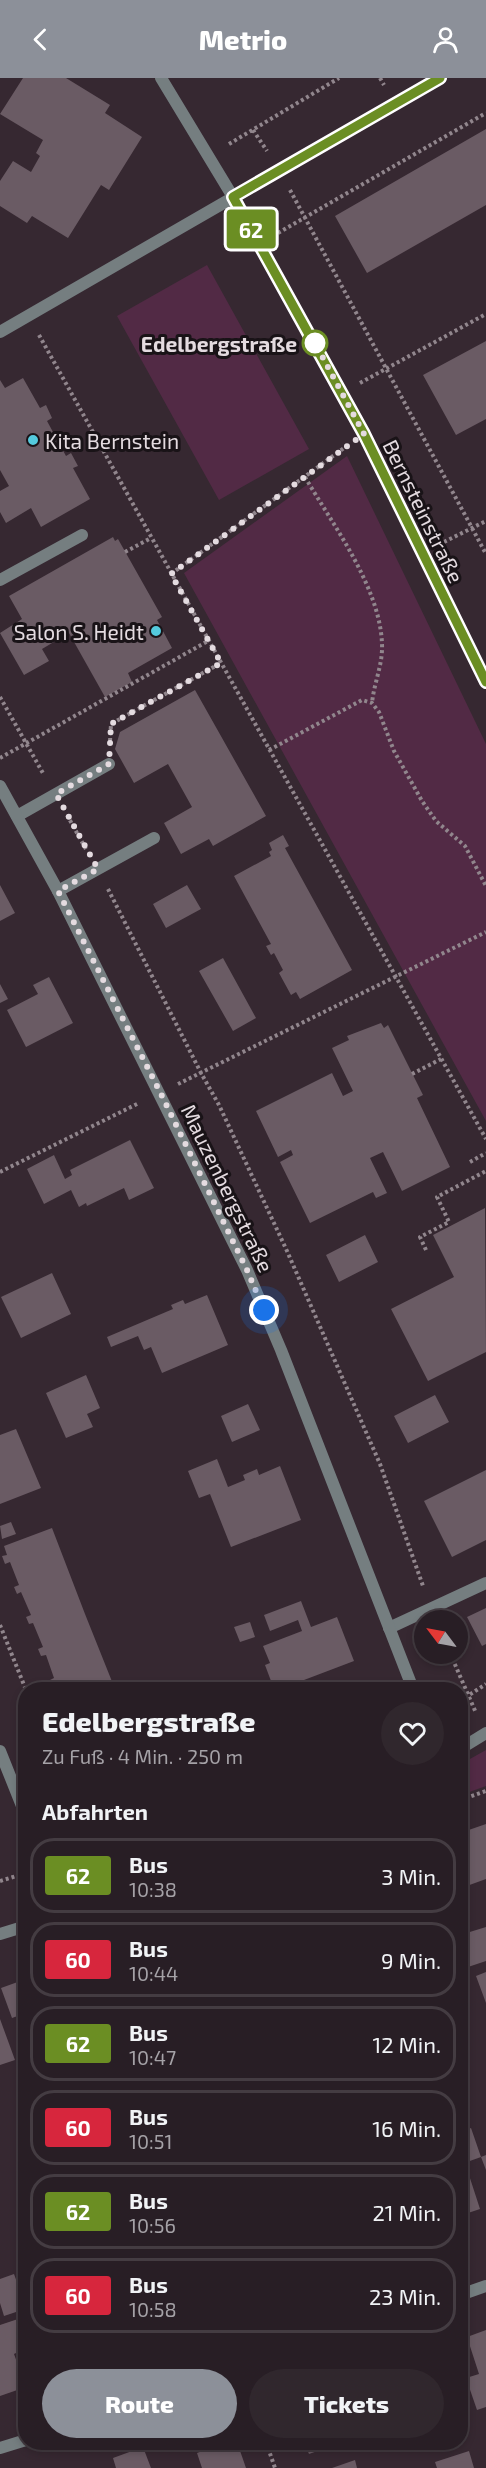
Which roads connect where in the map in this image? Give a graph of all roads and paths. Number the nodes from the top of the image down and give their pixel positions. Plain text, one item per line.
1 (161, 78) edge
2 (339, 78) edge
3 (440, 78) edge
4 (486, 113) edge
5 (253, 130) junction
6 (208, 157) junction
7 (279, 171) junction
8 (233, 197) junction
9 (306, 218) junction
10 (259, 244) junction
11 (486, 314) edge
12 (28, 316) junction
13 (0, 332) edge
14 (386, 369) junction
15 (342, 393) junction
16 (364, 434) junction
17 (305, 477) junction
18 (486, 521) edge
19 (473, 528) junction
20 (82, 535) dead end
21 (151, 538) junction
22 (125, 552) dead end
23 (423, 553) junction
24 (486, 554) edge
25 (171, 574) junction
26 (0, 580) edge
27 (208, 641) junction
28 (221, 663) junction
29 (486, 682) edge
30 (0, 698) edge
31 (372, 703) junction
32 (26, 743) junction
33 (269, 750) junction
34 (0, 758) edge
35 (109, 764) joint
36 (0, 786) edge
37 (56, 794) junction
38 (17, 816) junction
39 (154, 838) dead end
40 (98, 869) junction
41 (486, 886) edge
42 (58, 891) junction
43 (486, 932) edge
44 (395, 977) junction
45 (441, 1059) junction
46 (201, 1073) junction
47 (412, 1074) dead end
48 (160, 1092) junction
49 (486, 1139) edge
50 (486, 1153) edge
51 (470, 1162) dead end
52 (486, 1171) edge
53 (0, 1172) edge
54 (426, 1250) dead end
55 (486, 1583) edge
56 (431, 1608) junction
57 (0, 1624) edge
58 (389, 1628) junction
59 (455, 1664) edge
60 (23, 1682) edge
61 (411, 1682) edge
62 (463, 1682) edge
63 (486, 1684) edge
64 (469, 1696) joint
65 (485, 1733) edge
66 (468, 1744) edge
67 (0, 1751) edge
68 (486, 1791) edge
69 (18, 1796) edge
70 (468, 1797) edge
71 (18, 1875) edge
72 (0, 1881) edge
73 (18, 1928) edge
74 (0, 1934) edge
75 (486, 2286) edge
76 (468, 2292) edge
77 (18, 2442) edge
78 (0, 2448) edge
79 (269, 2450) edge
80 (275, 2468) edge

1 - 6 street, Bernsteinstraße
2 - 5 path
3 - 7 street
4 - 9 path
5 - 6 path
5 - 7 path
6 - 8 street, Bernsteinstraße
7 - 8 street
7 - 9 path
8 - 10 street, Bernsteinstraße
8 - 12 street
9 - 10 path
9 - 14 path
10 - 15 street, Bernsteinstraße
11 - 14 path
12 - 13 street
12 - 21 path
14 - 15 path
14 - 19 path
15 - 16 street, Bernsteinstraße
16 - 17 path
16 - 23 street, Bernsteinstraße
17 - 25 path
17 - 31 path
18 - 19 path
19 - 23 path
19 - 24 path
20 - 26 street
21 - 22 path
21 - 25 path
23 - 29 street, Bernsteinstraße
25 - 27 path
27 - 28 path
27 - 32 path
28 - 33 path
28 - 35 path
30 - 32 path
31 - 33 path
31 - 41 path
32 - 34 path
32 - 37 path
33 - 44 path
35 - 37 street
36 - 38 street, Mauzenbergstraße
37 - 38 street
37 - 40 path
38 - 42 street, Mauzenbergstraße
39 - 40 street
40 - 42 street
40 - 46 path
42 - 48 street, Mauzenbergstraße
43 - 44 path
44 - 45 path
44 - 46 path
45 - 47 path
45 - 49 path
46 - 48 path
46 - 56 path
48 - 53 path
48 - 58 street, Mauzenbergstraße
50 - 51 path
52 - 54 path
55 - 56 street
56 - 58 street
57 - 60 path
58 - 61 street, Mauzenbergstraße
59 - 62 path
63 - 64 path
64 - 65 path
65 - 66 street
67 - 69 street
68 - 70 path
71 - 72 path
73 - 74 street
75 - 76 street
77 - 78 street
79 - 80 path

